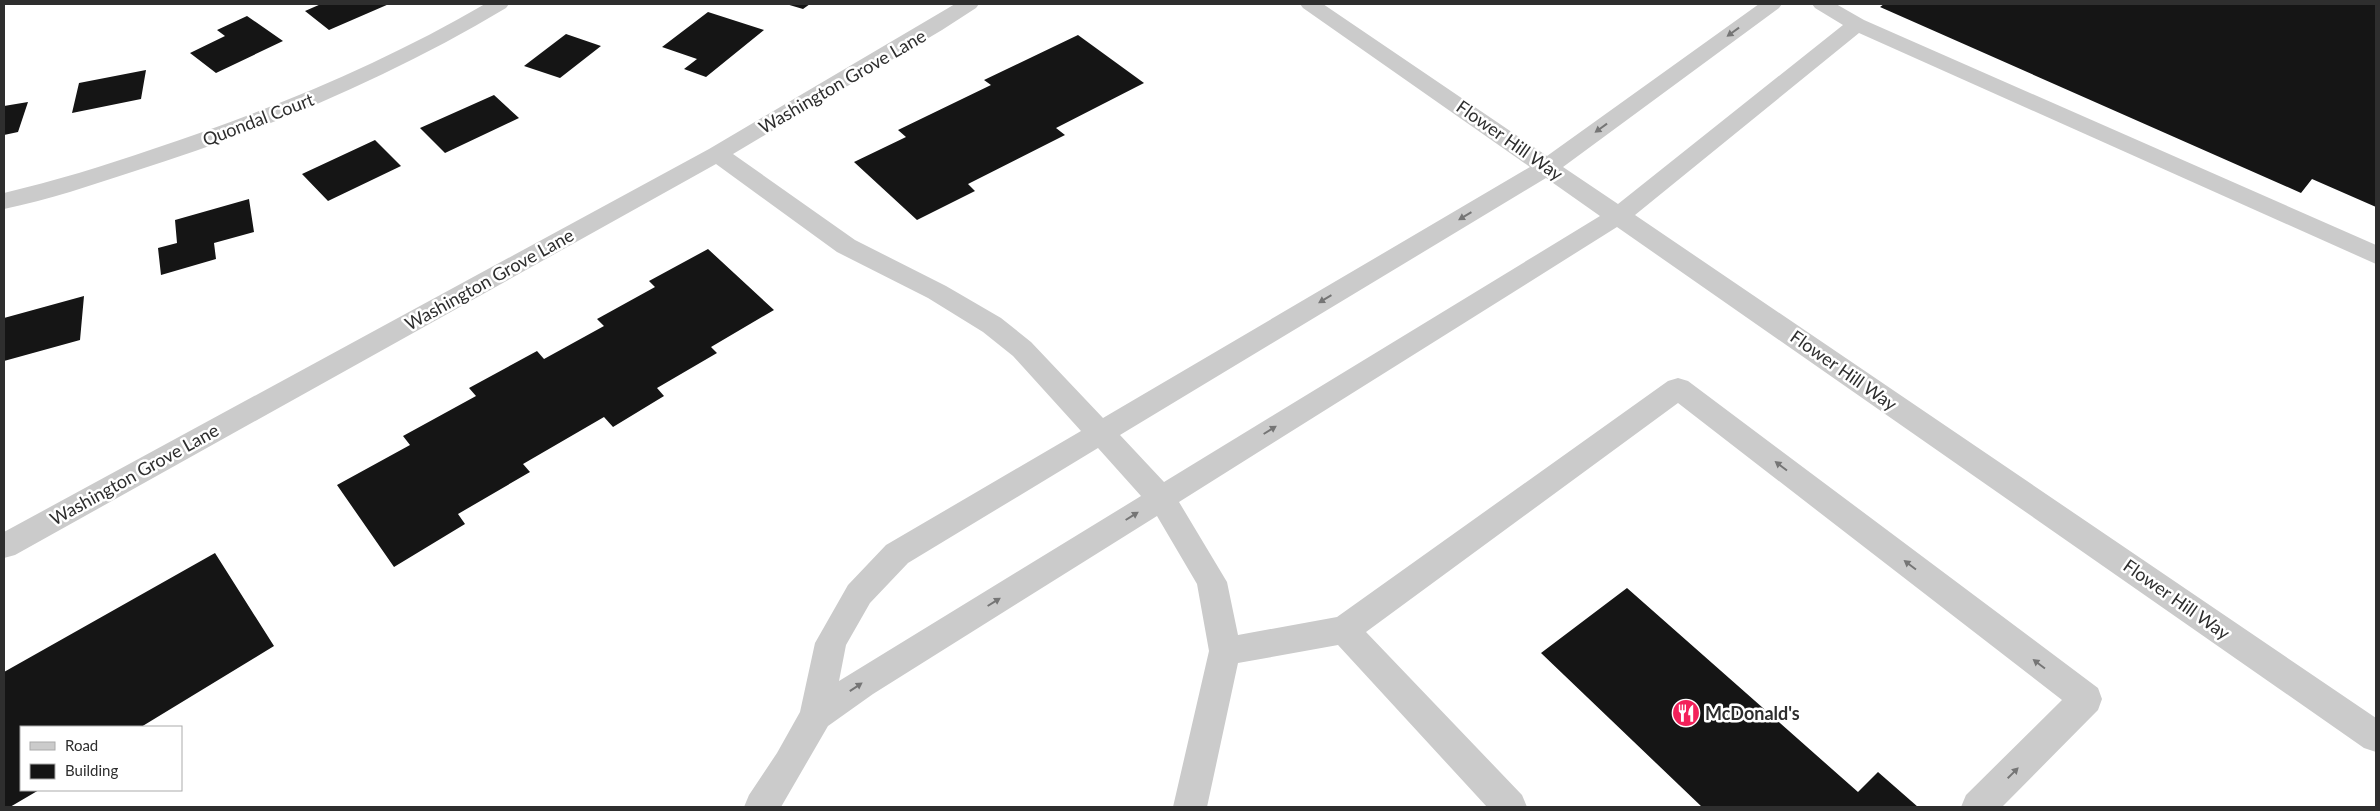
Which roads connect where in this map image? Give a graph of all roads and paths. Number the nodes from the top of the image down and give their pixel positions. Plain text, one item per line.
1 (499, 4) edge
2 (969, 4) edge
3 (1310, 4) edge
4 (1772, 4) edge
5 (1822, 4) edge
6 (1857, 24) junction
7 (717, 154) junction
8 (1549, 166) junction
9 (4, 201) edge
10 (1619, 215) junction
11 (2376, 255) edge
12 (1100, 434) junction
13 (1161, 498) junction
14 (4, 546) edge
15 (1344, 630) junction
16 (1225, 651) junction
17 (816, 715) junction
18 (2376, 736) edge
19 (761, 807) edge
20 (1190, 807) edge
21 (1510, 807) edge
22 (1978, 807) edge

1 - 9 street, Quondal Court
2 - 7 street, Washington Grove Lane
3 - 8 street, Flower Hill Way
4 -> 8 street
5 - 6 street
6 - 10 street
6 - 11 street
7 - 12 street
7 - 14 street, Washington Grove Lane
8 - 10 street, Flower Hill Way
8 -> 12 street
13 -> 10 street
10 - 18 street, Flower Hill Way
12 - 13 street
12 - 17 street
13 - 16 street
17 -> 13 street
15 - 16 street
15 - 21 street
22 -> 15 street
16 - 20 street
17 - 19 street

